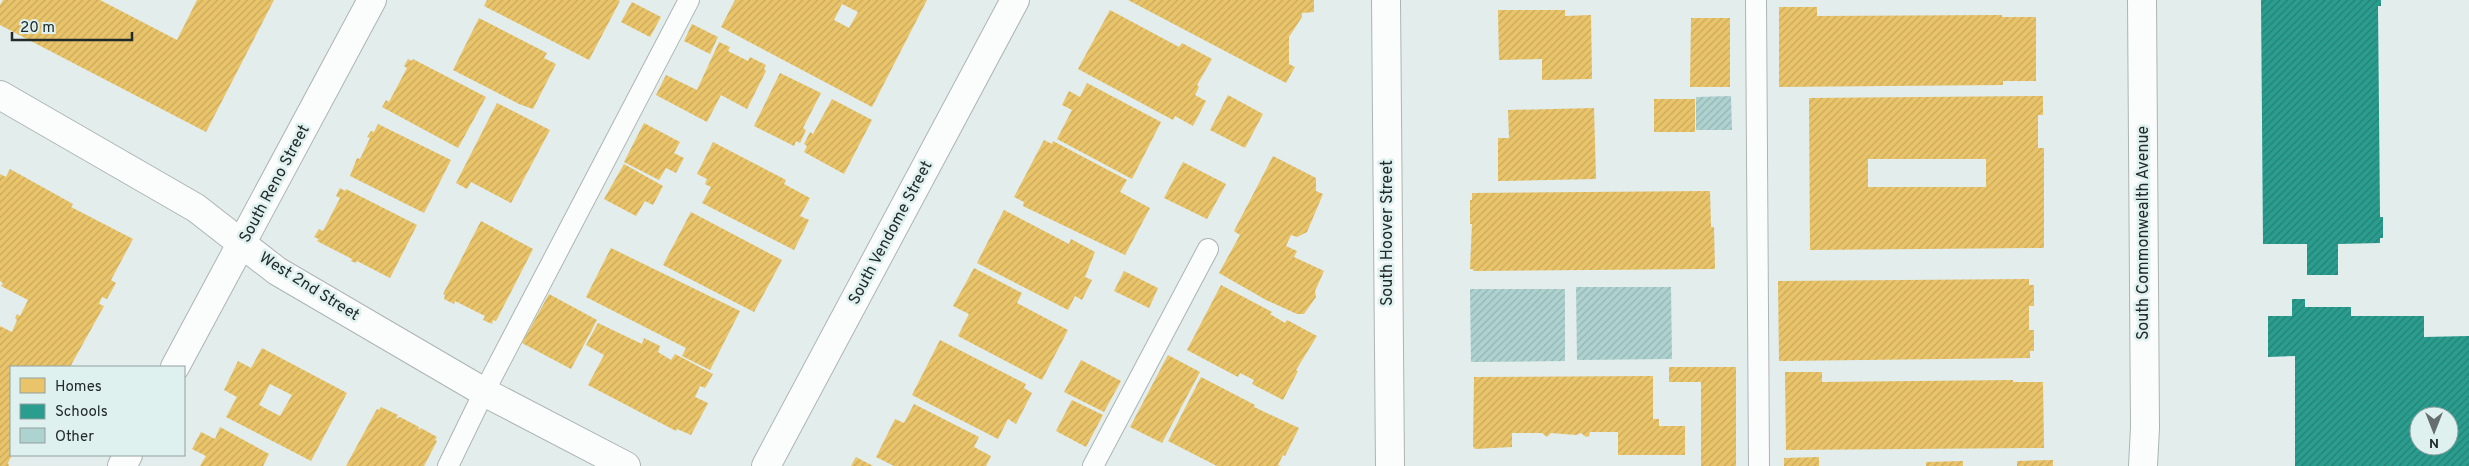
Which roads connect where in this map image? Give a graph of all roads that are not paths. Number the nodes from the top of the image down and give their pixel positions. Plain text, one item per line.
1 (372, 0) edge
2 (689, 0) edge
3 (1015, 0) edge
4 (1386, 0) edge
5 (1756, 0) edge
6 (2142, 0) edge
7 (0, 95) edge
8 (242, 245) junction
9 (1208, 249) dead end
10 (176, 366) edge
11 (484, 392) junction
12 (448, 466) edge
13 (626, 466) edge
14 (766, 466) edge
15 (1094, 466) edge
16 (1390, 466) edge
17 (1759, 466) edge
18 (2142, 466) edge

1 - 8 street, South Reno Street
2 - 11 lane
3 - 14 street, South Vendome Street
4 - 16 street, South Hoover Street
5 - 17 lane
6 - 18 street, South Commonwealth Avenue
7 - 8 street, West 2nd Street
8 - 10 street, South Reno Street
8 - 11 street, West 2nd Street
9 - 15 lane
11 - 12 lane
11 - 13 street, West 2nd Street

